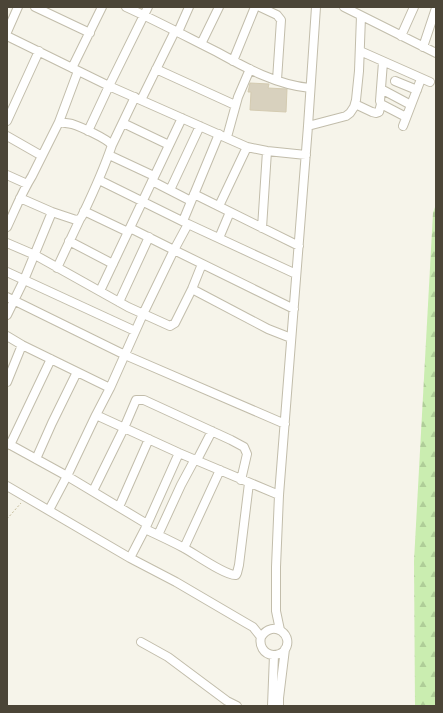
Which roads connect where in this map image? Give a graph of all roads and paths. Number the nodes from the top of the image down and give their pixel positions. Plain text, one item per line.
1 (18, 7) edge
2 (35, 7) edge
3 (126, 7) edge
4 (148, 7) edge
5 (189, 7) edge
6 (219, 7) edge
7 (255, 7) edge
8 (260, 7) edge
9 (316, 7) edge
10 (344, 7) edge
11 (414, 7) edge
12 (100, 8) edge
13 (436, 8) edge
14 (359, 12) edge
15 (144, 15) junction
16 (7, 32) edge
17 (176, 32) junction
18 (90, 33) junction
19 (7, 36) edge
20 (401, 36) junction
21 (201, 44) junction
22 (423, 47) junction
23 (39, 51) junction
24 (360, 51) junction
25 (436, 53) edge
26 (233, 61) junction
27 (384, 62) junction
28 (75, 69) junction
29 (156, 69) junction
30 (250, 69) junction
31 (422, 79) junction
32 (277, 80) junction
33 (395, 81) dead end
34 (430, 82) dead end
35 (109, 86) junction
36 (310, 88) junction
37 (381, 89) junction
38 (417, 90) junction
39 (138, 99) junction
40 (355, 104) junction
41 (381, 104) junction
42 (235, 105) junction
43 (411, 105) junction
44 (406, 117) junction
45 (182, 118) junction
46 (7, 121) edge
47 (58, 122) junction
48 (123, 123) junction
49 (200, 126) junction
50 (308, 126) junction
51 (402, 126) dead end
52 (88, 131) junction
53 (7, 136) edge
54 (223, 136) junction
55 (112, 145) junction
56 (169, 145) junction
57 (247, 146) junction
58 (267, 151) junction
59 (109, 154) junction
60 (306, 154) junction
61 (42, 156) junction
62 (7, 175) edge
63 (153, 178) junction
64 (99, 180) junction
65 (27, 184) junction
66 (170, 190) junction
67 (193, 197) junction
68 (20, 198) junction
69 (142, 202) junction
70 (219, 206) junction
71 (52, 212) junction
72 (230, 212) junction
73 (10, 214) edge
74 (82, 215) junction
75 (185, 222) junction
76 (7, 227) edge
77 (262, 228) junction
78 (129, 230) junction
79 (149, 237) junction
80 (219, 238) junction
81 (69, 242) junction
82 (7, 243) edge
83 (299, 246) junction
84 (174, 250) junction
85 (35, 255) junction
86 (113, 264) junction
87 (202, 264) junction
88 (57, 268) junction
89 (7, 272) edge
90 (296, 274) junction
91 (24, 280) junction
92 (192, 289) junction
93 (100, 291) junction
94 (10, 299) edge
95 (119, 302) junction
96 (294, 309) junction
97 (7, 314) edge
98 (143, 314) junction
99 (135, 331) junction
100 (7, 336) edge
101 (291, 338) junction
102 (22, 345) junction
103 (125, 355) junction
104 (51, 359) junction
105 (77, 372) junction
106 (7, 382) edge
107 (110, 388) junction
108 (96, 415) junction
109 (284, 424) junction
110 (124, 428) junction
111 (212, 431) junction
112 (149, 439) junction
113 (8, 444) edge
114 (179, 453) junction
115 (36, 459) junction
116 (196, 460) junction
117 (220, 470) junction
118 (67, 476) junction
119 (245, 481) junction
120 (7, 486) edge
121 (93, 491) junction
122 (279, 496) junction
123 (26, 498) junction
124 (119, 507) junction
125 (49, 510) junction
126 (7, 519) edge
127 (146, 527) junction
128 (158, 535) junction
129 (184, 548) junction
130 (130, 558) junction
131 (253, 627) junction
132 (274, 629) junction
133 (261, 637) junction
134 (141, 642) dead end
135 (285, 650) junction
136 (274, 655) junction
137 (237, 706) edge
138 (272, 706) edge
139 (279, 706) edge

1 - 16 street
2 - 18 street
3 - 15 street
4 - 15 street
5 - 17 street
6 - 21 street
7 - 26 street
8 - 32 street
9 - 36 street
10 - 14 street
11 - 20 street
12 - 18 street
13 - 22 street
14 - 20 street
14 - 24 street
15 - 17 street
15 - 35 street
17 - 21 street
17 - 29 street
18 - 28 street
19 - 23 street
20 - 22 street
21 - 26 street
22 - 25 street
23 - 28 street
23 - 46 street
24 - 27 street
24 - 40 street
26 - 30 street
27 - 31 street
27 - 37 street
28 - 35 street
28 - 47 street
29 - 39 street
29 - 42 street
30 - 32 street
30 - 42 street
31 - 34 street
31 - 38 street
32 - 36 street
33 - 38 street
35 - 39 street
35 - 52 street
36 - 50 street
37 - 41 street
37 - 43 street
38 - 43 street
39 - 45 street
39 - 48 street
40 - 41 street
40 - 50 street
41 - 44 street
42 - 54 street
43 - 44 street
44 - 51 street
45 - 49 street
45 - 56 street
47 - 52 street
47 - 61 street
48 - 55 street
48 - 56 street
49 - 54 street
49 - 66 street
50 - 60 street
52 - 55 street
53 - 61 street
54 - 57 street
54 - 67 street
55 - 59 street
56 - 63 street
57 - 58 street
57 - 70 street
58 - 60 street
58 - 77 street
59 - 63 street
59 - 64 street
60 - 83 street
61 - 65 street
62 - 65 street
63 - 66 street
63 - 69 street
64 - 69 street
64 - 74 street
65 - 68 street
66 - 67 street
67 - 70 street
67 - 75 street
68 - 71 street
68 - 73 street
69 - 75 street
69 - 78 street
70 - 72 street
71 - 74 street
71 - 85 street
72 - 77 street
72 - 80 street
73 - 76 street
74 - 78 street
74 - 81 street
75 - 80 street
75 - 84 street
77 - 83 street
78 - 79 street
78 - 86 street
79 - 84 street
79 - 95 street
80 - 90 street
81 - 86 street
81 - 88 street
82 - 85 street
83 - 90 street
84 - 87 street
84 - 98 street
85 - 88 street
85 - 91 street
86 - 93 street
87 - 92 street
87 - 96 street
88 - 93 street
89 - 91 street
90 - 96 street
91 - 94 street
91 - 99 street
92 - 98 street
92 - 101 street
93 - 95 street
94 - 97 street
94 - 103 street
95 - 98 street
96 - 101 street
98 - 99 street
99 - 103 street
100 - 102 street
101 - 109 street
102 - 104 street
102 - 106 street
103 - 107 street
103 - 109 street
104 - 105 street
104 - 113 street
105 - 107 street
105 - 115 street
107 - 108 street
108 - 110 street
108 - 118 street
109 - 122 street
110 - 111 street
110 - 112 street
110 - 121 street
111 - 116 street
111 - 119 street
112 - 114 street
112 - 124 street
113 - 115 street
114 - 116 street
114 - 127 street
115 - 118 street
116 - 117 street
116 - 128 street
117 - 119 street
117 - 129 street
118 - 121 street
118 - 125 street
119 - 122 street
119 - 129 street
120 - 123 street
121 - 124 street
122 - 132 street
123 - 125 street
123 - 126 path
124 - 127 street
125 - 130 street
127 - 128 street
127 - 130 street
128 - 129 street
130 - 131 street
131 - 132 street
131 - 133 street
132 - 133 street
132 - 135 street
133 - 136 street
134 - 137 street
135 - 136 street
135 - 139 street
136 - 138 street

